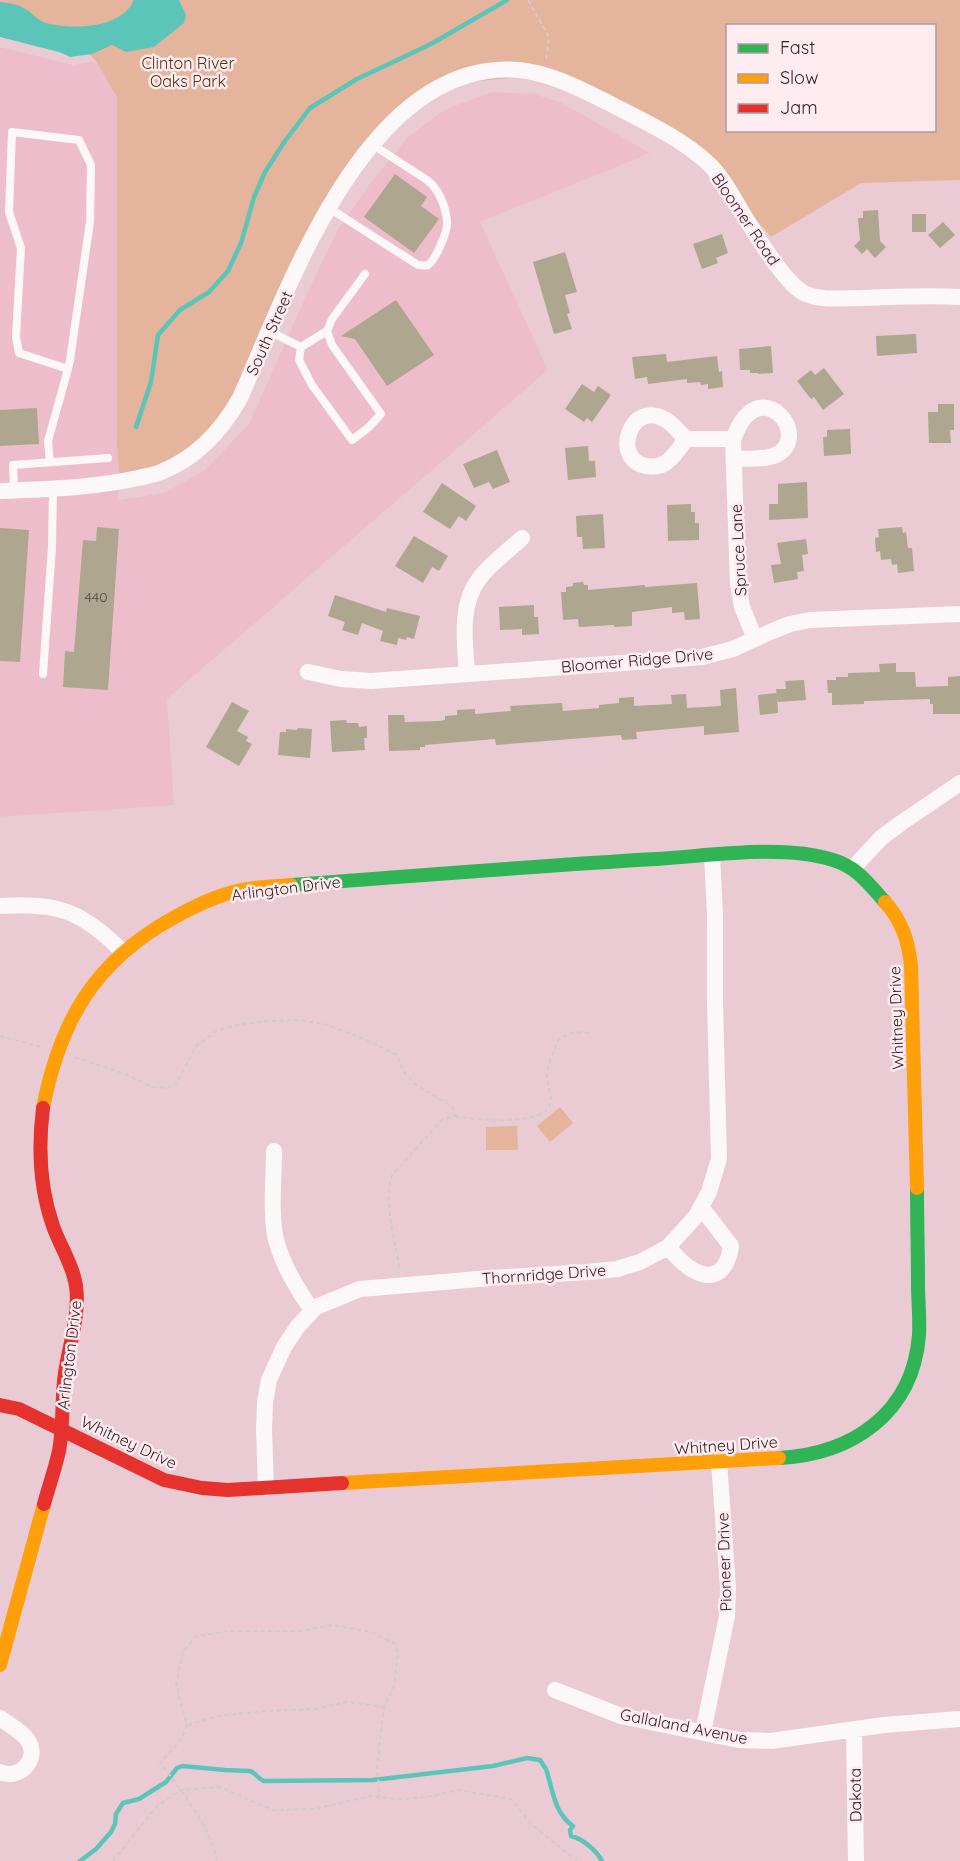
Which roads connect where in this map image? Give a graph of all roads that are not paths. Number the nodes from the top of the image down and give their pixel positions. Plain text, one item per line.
1 (476, 74) joint
2 (373, 146) junction
3 (329, 207) junction
4 (365, 274) dead end
5 (960, 297) edge
6 (269, 331) junction
7 (327, 332) junction
8 (301, 347) junction
9 (68, 369) junction
10 (686, 439) dead end
11 (733, 439) junction
12 (108, 458) dead end
13 (734, 458) junction
14 (50, 462) junction
15 (53, 488) junction
16 (7, 491) edge
17 (522, 538) dead end
18 (960, 614) edge
19 (755, 639) junction
20 (308, 672) dead end
21 (44, 674) dead end
22 (467, 674) junction
23 (960, 783) edge
24 (712, 856) junction
25 (853, 868) junction
26 (0, 906) edge
27 (123, 951) junction
28 (274, 1151) dead end
29 (701, 1207) junction
30 (668, 1247) junction
31 (312, 1310) junction
32 (0, 1406) edge
33 (61, 1428) junction
34 (719, 1462) junction
35 (266, 1488) junction
36 (0, 1665) edge
37 (555, 1690) dead end
38 (0, 1718) edge
39 (960, 1719) edge
40 (854, 1729) junction
41 (703, 1732) junction
42 (0, 1772) edge
43 (856, 1861) edge

1 - 2 street, South Street
1 - 5 street, Bloomer Road
2 - 3 street, South Street
2 - 3 lane
3 - 6 street, South Street
4 - 7 lane
6 - 8 lane
6 - 15 street, South Street
7 - 8 lane
7 - 8 lane
9 - 9 lane
9 - 14 lane
10 - 11 street
11 - 13 street, Spruce Lane
11 - 13 street
12 - 14 lane
13 - 19 street, Spruce Lane
14 - 16 lane
15 - 16 street, South Street
15 - 21 lane
17 - 22 street
18 - 19 street, Bloomer Ridge Drive
19 - 22 street, Bloomer Ridge Drive
20 - 22 street, Bloomer Ridge Drive
23 - 25 street
24 - 25 street, Arlington Drive
24 - 27 street, Arlington Drive
24 - 29 street, Thornridge Drive
25 - 34 street, Whitney Drive
26 - 27 street
27 - 33 street, Arlington Drive
28 - 31 street
29 - 30 street, Thornridge Drive
29 - 30 street
30 - 31 street, Thornridge Drive
31 - 35 street, Thornridge Drive
32 - 33 street, Whitney Drive
33 - 35 street, Whitney Drive
33 - 36 street, Arlington Drive
34 - 35 street, Whitney Drive
34 - 41 street, Pioneer Drive
37 - 41 street, Gallaland Avenue
38 - 42 street
39 - 40 street, Gallaland Avenue
40 - 41 street, Gallaland Avenue
40 - 43 street, Dakota

